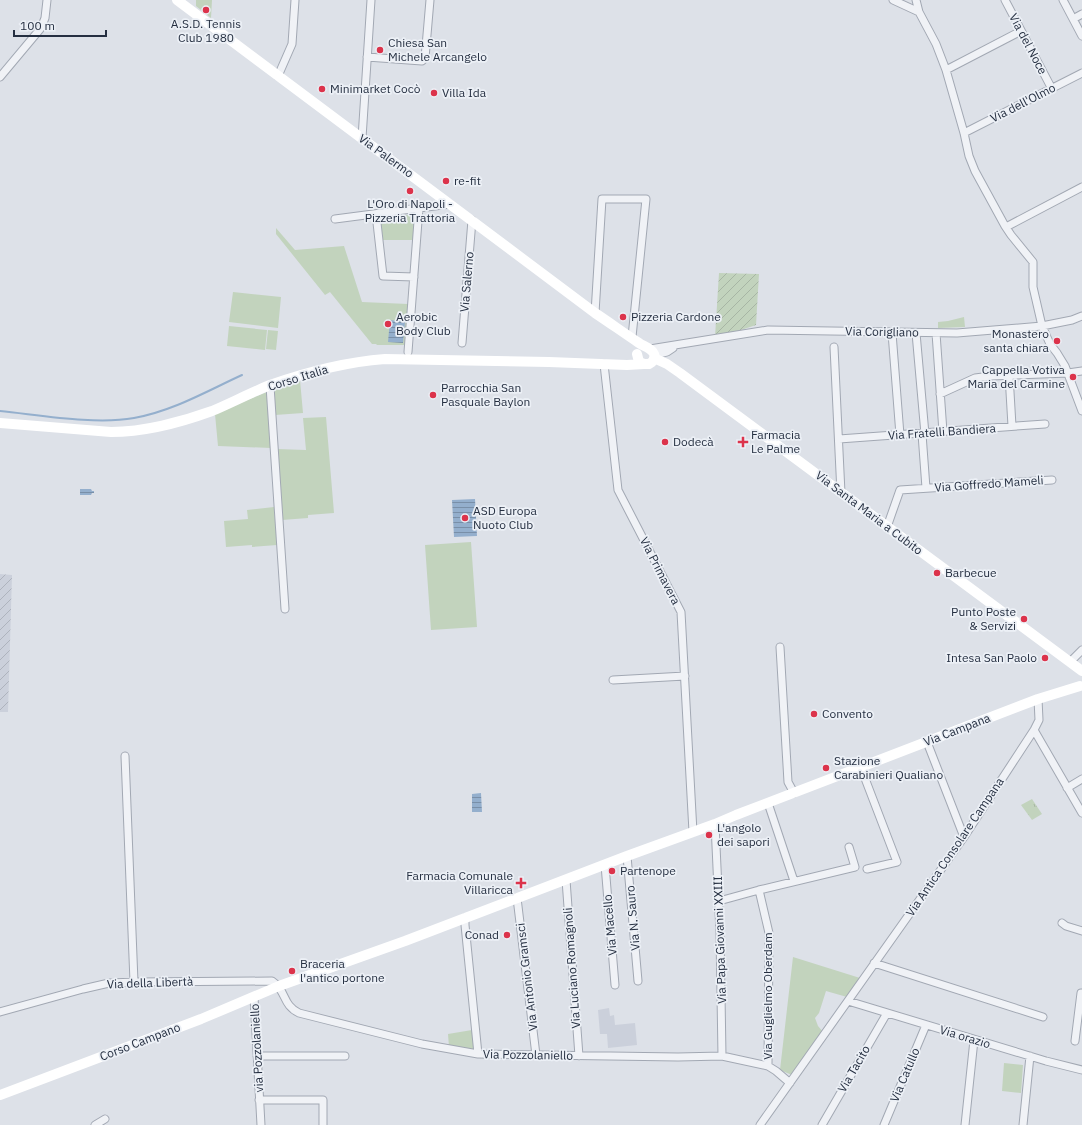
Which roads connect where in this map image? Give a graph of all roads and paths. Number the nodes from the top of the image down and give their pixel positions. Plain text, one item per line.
1 (48, 0) edge
2 (177, 0) edge
3 (295, 0) edge
4 (371, 0) edge
5 (430, 0) edge
6 (893, 0) edge
7 (916, 0) edge
8 (1005, 0) edge
9 (1063, 0) edge
10 (919, 12) junction
11 (1082, 14) edge
12 (1073, 19) junction
13 (1021, 31) junction
14 (1082, 36) edge
15 (367, 57) junction
16 (946, 70) junction
17 (1082, 73) edge
18 (278, 76) junction
19 (0, 77) edge
20 (1052, 88) junction
21 (964, 133) junction
22 (362, 138) junction
23 (1082, 187) edge
24 (450, 204) junction
25 (419, 208) junction
26 (376, 214) junction
27 (335, 220) dead end
28 (472, 220) junction
29 (1006, 226) junction
30 (414, 277) junction
31 (595, 313) junction
32 (1082, 316) edge
33 (1042, 326) junction
34 (892, 333) junction
35 (916, 333) junction
36 (936, 333) junction
37 (632, 338) junction
38 (462, 343) dead end
39 (681, 345) junction
40 (834, 347) dead end
41 (408, 352) dead end
42 (667, 352) junction
43 (647, 356) junction
44 (604, 364) junction
45 (667, 364) junction
46 (1082, 370) edge
47 (680, 373) junction
48 (1068, 373) junction
49 (1009, 376) junction
50 (270, 386) junction
51 (940, 394) junction
52 (1082, 411) edge
53 (0, 423) edge
54 (1045, 424) dead end
55 (1012, 426) junction
56 (943, 432) junction
57 (923, 434) junction
58 (900, 436) junction
59 (839, 439) junction
60 (1052, 480) dead end
61 (926, 488) junction
62 (841, 493) junction
63 (887, 527) junction
64 (285, 609) dead end
65 (780, 647) dead end
66 (1082, 650) edge
67 (1070, 662) junction
68 (1082, 671) edge
69 (685, 676) junction
70 (613, 680) dead end
71 (1081, 688) edge
72 (1038, 699) junction
73 (1034, 730) junction
74 (927, 742) junction
75 (125, 756) dead end
76 (861, 768) junction
77 (1082, 778) edge
78 (1066, 788) junction
79 (794, 793) junction
80 (768, 803) junction
81 (1082, 814) edge
82 (716, 824) junction
83 (693, 832) junction
84 (964, 837) junction
85 (849, 847) dead end
86 (627, 856) junction
87 (605, 865) junction
88 (867, 869) dead end
89 (566, 880) junction
90 (794, 881) junction
91 (759, 890) junction
92 (517, 898) junction
93 (719, 901) junction
94 (466, 918) junction
95 (1062, 923) dead end
96 (1082, 931) edge
97 (874, 963) junction
98 (638, 981) dead end
99 (134, 982) junction
100 (615, 985) dead end
101 (279, 986) junction
102 (1082, 993) edge
103 (254, 997) junction
104 (848, 1001) junction
105 (0, 1012) edge
106 (887, 1013) junction
107 (1043, 1017) dead end
108 (926, 1025) junction
109 (974, 1040) junction
110 (1075, 1041) dead end
111 (478, 1054) junction
112 (536, 1055) junction
113 (257, 1056) junction
114 (345, 1056) dead end
115 (579, 1056) junction
116 (722, 1056) junction
117 (1030, 1056) junction
118 (768, 1066) junction
119 (1082, 1070) edge
120 (790, 1082) junction
121 (0, 1095) edge
122 (259, 1100) junction
123 (105, 1119) dead end
124 (95, 1125) edge
125 (262, 1125) edge
126 (324, 1125) edge
127 (760, 1125) edge
128 (822, 1125) edge
129 (884, 1125) edge
130 (965, 1125) edge
131 (1023, 1125) edge

1 - 19 street
2 - 18 main road, Via Palermo
3 - 18 street
4 - 15 street
5 - 15 street
6 - 10 street
7 - 10 street
8 - 13 street, Via del Noce
9 - 12 street
10 - 16 street
11 - 12 street
12 - 14 street
13 - 16 street
13 - 20 street, Via del Noce
15 - 22 street
16 - 21 street
17 - 20 street, Via dell'Olmo
18 - 22 main road, Via Palermo
20 - 21 street, Via dell'Olmo
21 - 29 street
22 - 24 main road, Via Palermo
23 - 29 street
24 - 25 street
24 - 28 main road, Via Palermo
25 - 26 street
25 - 30 street
26 - 27 street
26 - 30 street
28 - 31 main road, Via Palermo
28 - 38 street, Via Salerno
29 - 33 street
30 - 41 street
31 - 37 main road, Via Palermo
31 - 37 street
32 - 33 street, Via Corigliano
33 - 36 street, Via Corigliano
33 - 48 street
34 - 35 street, Via Corigliano
34 - 39 street, Via Corigliano
34 - 58 street
35 - 36 street, Via Corigliano
35 - 57 street, Via Goffredo Mameli
36 - 51 street
37 - 43 main road, Via Palermo
39 - 42 street
39 - 43 street
40 - 59 street
42 - 43 street
42 - 45 street
43 - 44 main road, Corso Italia
43 - 45 main road, Via Santa Maria a Cubito
43 - 47 main road
44 - 50 main road, Corso Italia
44 - 69 street, Via Primavera
45 - 47 main road, Via Santa Maria a Cubito
46 - 48 street
47 - 62 main road, Via Santa Maria a Cubito
48 - 49 street
48 - 52 street
49 - 51 street
49 - 55 street
50 - 53 main road, Corso Italia
50 - 64 street
51 - 56 street
54 - 55 street, Via Fratelli Bandiera
55 - 56 street, Via Fratelli Bandiera
56 - 57 street, Via Fratelli Bandiera
57 - 58 street, Via Fratelli Bandiera
57 - 61 street, Via Goffredo Mameli
58 - 59 street, Via Fratelli Bandiera
59 - 62 street
60 - 61 street, Via Goffredo Mameli
61 - 63 street, Via Goffredo Mameli
62 - 63 main road, Via Santa Maria a Cubito
63 - 67 main road, Via Santa Maria a Cubito
65 - 79 street
66 - 67 street
67 - 68 main road, Via Santa Maria a Cubito
68 - 71 main road
69 - 70 street
69 - 83 street, Via Primavera
71 - 72 main road, Via Campana
72 - 73 street, Via Antica Consolare Campana
72 - 74 main road, Via Campana
73 - 78 street
73 - 84 street, Via Antica Consolare Campana
74 - 76 main road, Via Campana
74 - 84 street
75 - 99 street
76 - 79 main road, Via Campana
76 - 88 street
77 - 78 street
78 - 81 street
79 - 80 main road, Via Campana
80 - 82 main road, Via Campana
80 - 90 street
82 - 83 main road, Via Campana
82 - 93 street, Via Papa Giovanni XXIII
83 - 86 main road, Via Campana
84 - 97 street, Via Antica Consolare Campana
85 - 90 street
86 - 87 main road, Via Campana
86 - 98 street, Via N. Sauro
87 - 89 main road, Via Campana
87 - 100 street, Via Macello
89 - 92 main road, Via Campana
89 - 115 street, Via Luciano Romagnoli
90 - 91 street
91 - 93 street
91 - 118 street, Via Guglielmo Oberdam
92 - 94 main road, Corso Campano
92 - 112 street, Via Antonio Gramsci
93 - 116 street, Via Papa Giovanni XXIII
94 - 101 main road, Corso Campano
94 - 111 street
95 - 96 street
97 - 104 street, Via Antica Consolare Campana
97 - 107 street
99 - 101 street, Via della Libertà
99 - 105 street, Via della Libertà
101 - 103 main road, Corso Campano
101 - 111 street, Via Pozzolaniello
102 - 110 street
103 - 113 street, via Pozzolaniello
103 - 121 main road, Corso Campano
104 - 106 street, Via orazio
104 - 120 street, Via Antica Consolare Campana
106 - 108 street, Via orazio
106 - 128 street, Via Tacito
108 - 109 street, Via orazio
108 - 129 street, Via Catullo
109 - 117 street, Via orazio
109 - 130 street
111 - 112 street, Via Pozzolaniello
112 - 115 street, Via Pozzolaniello
113 - 114 street, Via Pozzolaniello
113 - 122 street, via Pozzolaniello
115 - 116 street, Via Pozzolaniello
116 - 118 street, Via Pozzolaniello
117 - 119 street, Via orazio
117 - 131 street
118 - 120 street, Via Pozzolaniello
120 - 127 street, Via Antica Consolare Campana
122 - 125 street, via Pozzolaniello
122 - 126 street, via Pozzolaniello
123 - 124 street

